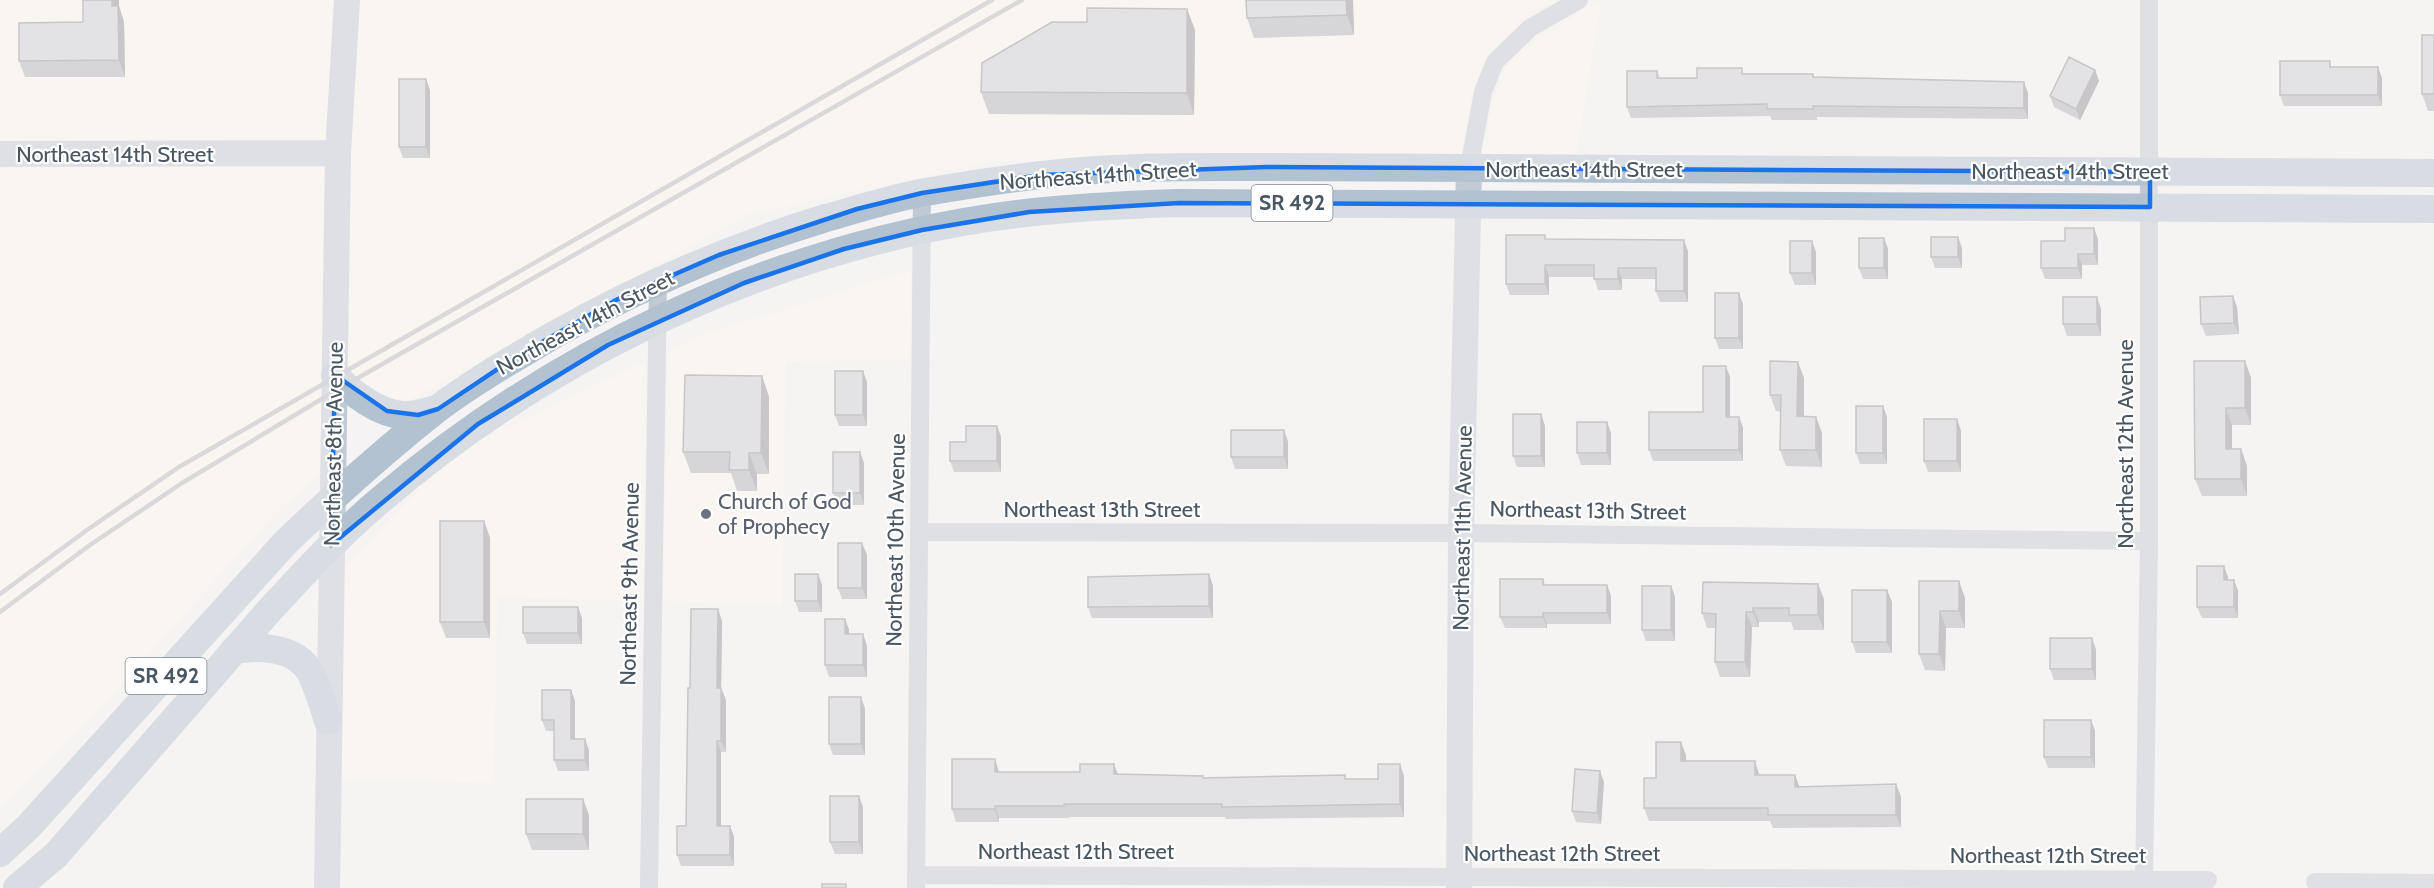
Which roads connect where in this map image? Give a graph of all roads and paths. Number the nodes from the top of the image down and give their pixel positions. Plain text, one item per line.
1 (347, 0) edge
2 (1579, 0) edge
3 (2149, 0) edge
4 (338, 153) junction
5 (0, 154) edge
6 (1469, 168) junction
7 (2150, 172) junction
8 (2434, 173) edge
9 (922, 193) junction
10 (1468, 204) junction
11 (2150, 207) junction
12 (2434, 209) edge
13 (922, 230) junction
14 (658, 280) junction
15 (657, 320) junction
16 (335, 375) junction
17 (438, 409) junction
18 (332, 498) junction
19 (919, 532) junction
20 (1461, 533) junction
21 (2149, 541) junction
22 (331, 545) junction
23 (234, 650) junction
24 (328, 721) junction
25 (0, 853) edge
26 (2208, 880) dead end
27 (916, 881) edge
28 (1459, 882) edge
29 (2315, 882) dead end
30 (2144, 884) edge
31 (2434, 884) edge
32 (17, 888) edge
33 (327, 888) edge
34 (649, 888) edge

1 - 4 street, Northeast 8th Avenue
2 - 6 street
3 - 7 street, Northeast 12th Avenue
4 - 5 street, Northeast 14th Street
4 - 16 street, Northeast 8th Avenue
6 - 7 main road, Northeast 14th Street / SR 492
6 - 9 main road, Northeast 14th Street / SR 492
6 - 10 street, Northeast 11th Avenue
7 - 8 main road, Northeast 14th Street / SR 492
7 - 11 street, Northeast 12th Avenue
9 - 13 street, Northeast 10th Avenue
9 - 14 main road, Northeast 14th Street / SR 492
10 - 11 main road, Northeast 14th Street / SR 492
10 - 13 main road, Northeast 14th Street / SR 492
10 - 20 street, Northeast 11th Avenue
11 - 12 main road, Northeast 14th Street / SR 492
11 - 21 street, Northeast 12th Avenue
13 - 15 main road, Northeast 14th Street / SR 492
13 - 19 street, Northeast 10th Avenue
14 - 15 street, Northeast 9th Avenue
14 - 17 main road, Northeast 14th Street / SR 492
15 - 22 main road, Northeast 14th Street / SR 492
15 - 34 street, Northeast 9th Avenue
16 - 17 main road
16 - 18 street, Northeast 8th Avenue
17 - 18 main road, Northeast 14th Street / SR 492
18 - 22 street, Northeast 8th Avenue
18 - 25 main road, Northeast 14th Street / SR 492
19 - 20 street, Northeast 13th Street
19 - 27 street, Northeast 10th Avenue
20 - 21 street, Northeast 13th Street
20 - 28 street, Northeast 11th Avenue
21 - 30 street, Northeast 12th Avenue
22 - 23 main road, Northeast 14th Street / SR 492
22 - 24 street, Northeast 8th Avenue
23 - 24 main road
23 - 32 main road, Northeast 14th Street / SR 492
24 - 33 street, Northeast 8th Avenue
26 - 30 street, Northeast 12th Street
27 - 28 street, Northeast 12th Street
28 - 30 street, Northeast 12th Street
29 - 31 street

